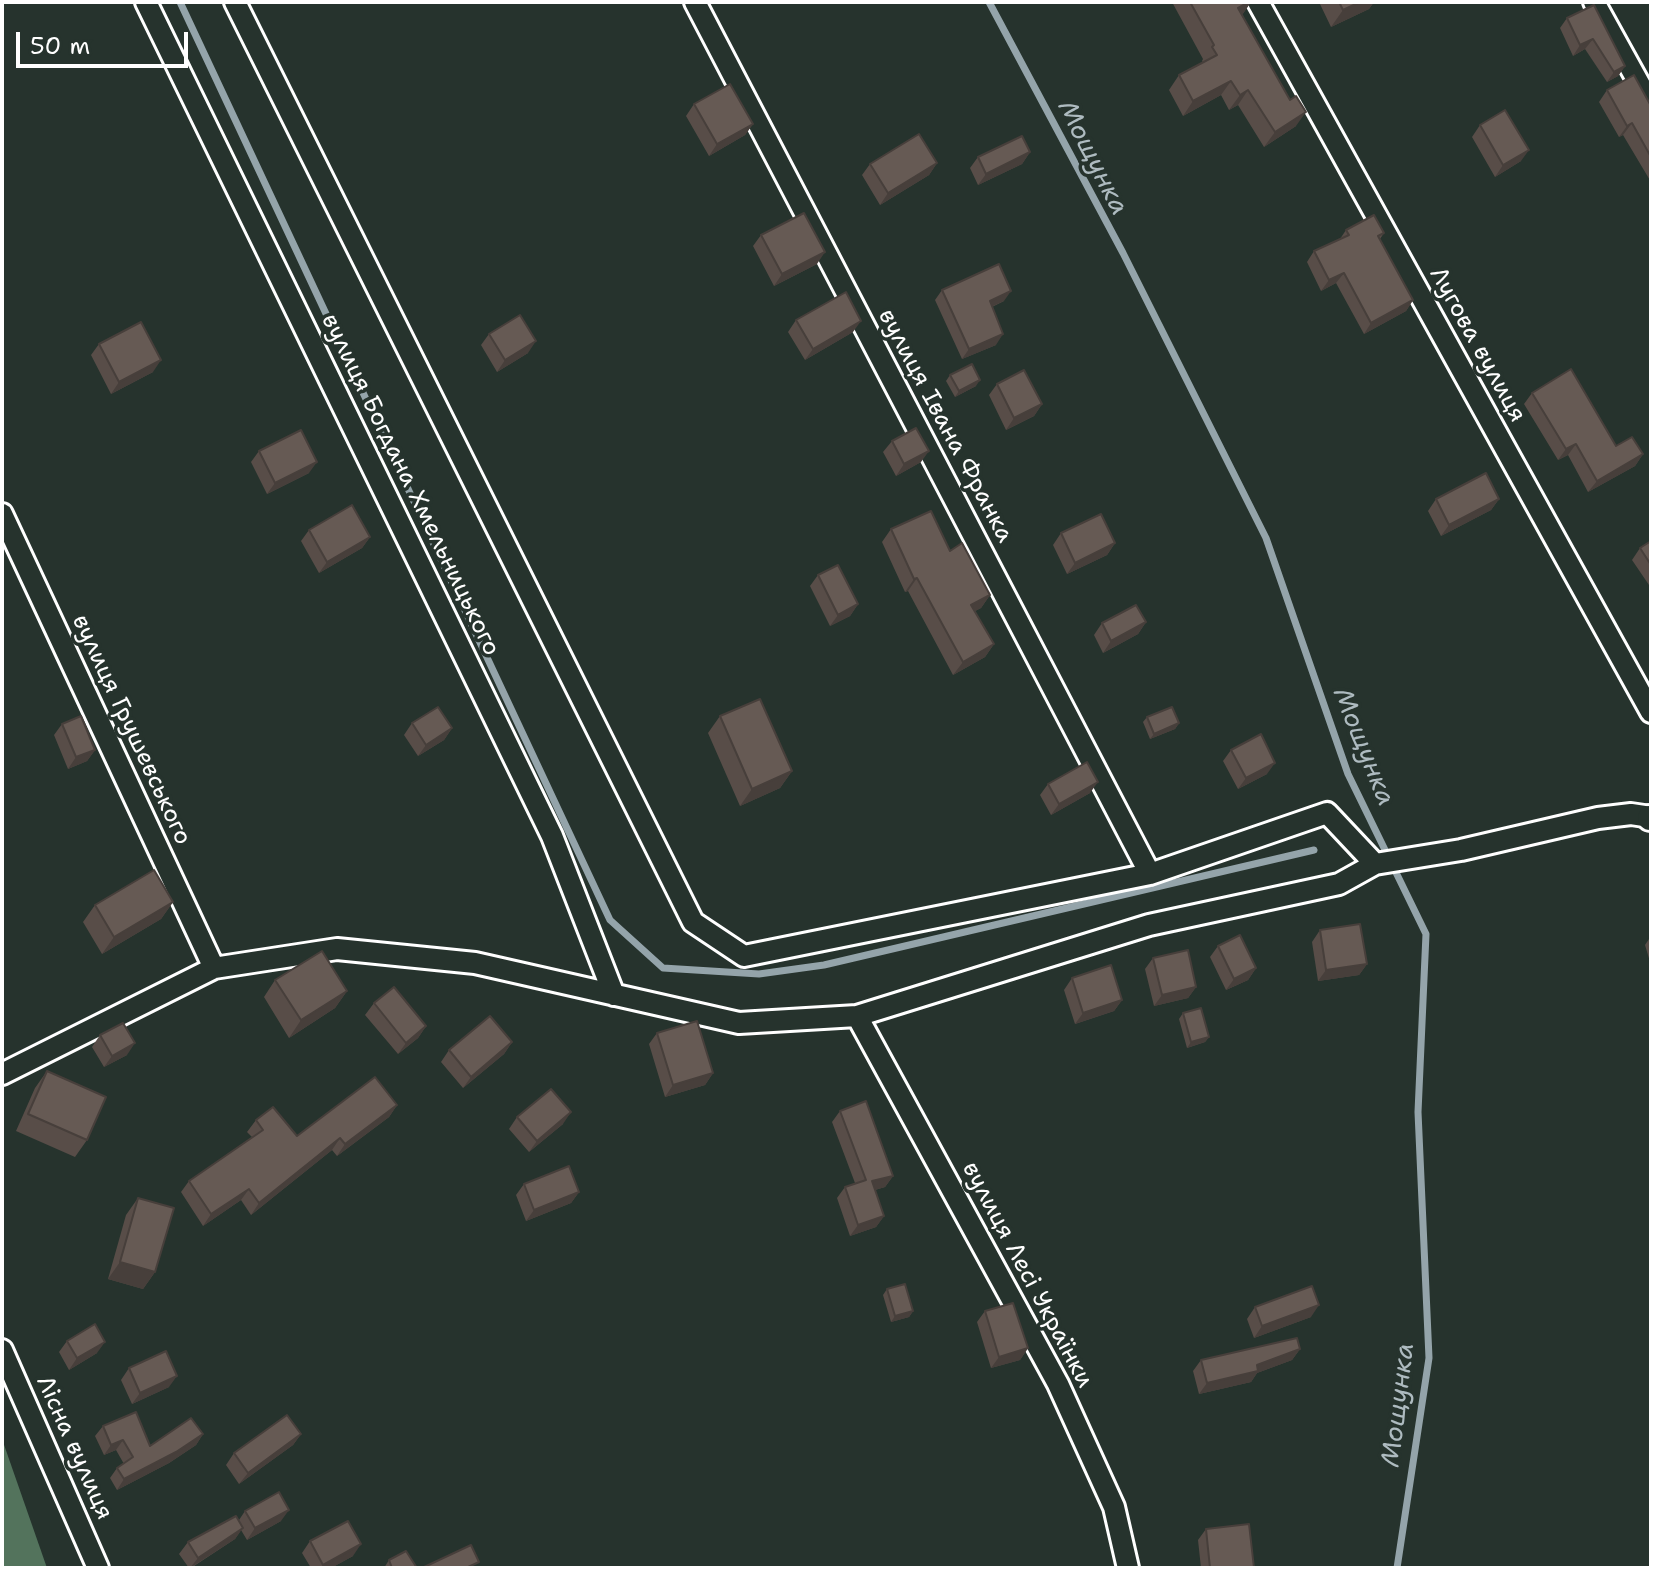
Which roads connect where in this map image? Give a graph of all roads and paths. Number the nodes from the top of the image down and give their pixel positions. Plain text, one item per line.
1 (146, 2) edge
2 (235, 2) edge
3 (695, 2) edge
4 (1258, 2) edge
5 (1594, 2) edge
6 (1649, 98) edge
7 (2, 514) edge
8 (1651, 712) edge
9 (1651, 818) edge
10 (1375, 864) junction
11 (1150, 874) junction
12 (214, 968) junction
13 (614, 995) junction
14 (857, 1016) junction
15 (2, 1074) edge
16 (2, 1350) edge
17 (98, 1568) edge
18 (1128, 1568) edge

1 - 13 street, вулиця Богдана Хмельницького
2 - 11 street
3 - 11 street, вулиця Івана Франка
4 - 8 street, Лугова вулиця
5 - 6 street
7 - 12 street, вулиця Грушевського
9 - 10 street
10 - 11 street
10 - 14 street
12 - 13 street
12 - 15 street
13 - 14 street
14 - 18 street, вулиця Лесі Українки
16 - 17 street, Лісна вулиця

